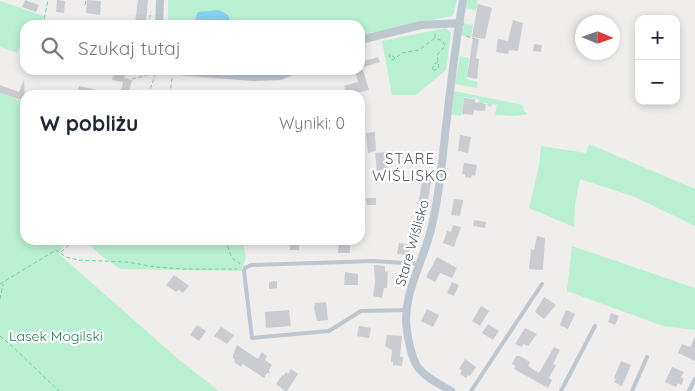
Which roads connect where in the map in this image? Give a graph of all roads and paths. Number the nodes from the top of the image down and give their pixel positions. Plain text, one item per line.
1 (48, 0) edge
2 (86, 0) edge
3 (160, 0) edge
4 (463, 0) edge
5 (85, 5) dead end
6 (45, 20) edge
7 (160, 20) edge
8 (460, 22) junction
9 (434, 23) junction
10 (461, 36) dead end
11 (435, 37) junction
12 (365, 39) edge
13 (475, 39) dead end
14 (395, 58) dead end
15 (438, 62) dead end
16 (147, 75) edge
17 (156, 75) edge
18 (228, 75) edge
19 (282, 75) edge
20 (132, 79) dead end
21 (172, 81) dead end
22 (150, 90) edge
23 (171, 90) edge
24 (68, 245) edge
25 (227, 245) edge
26 (59, 253) junction
27 (420, 264) junction
28 (246, 267) junction
29 (3, 283) junction
30 (0, 284) edge
31 (542, 284) dead end
32 (0, 299) edge
33 (406, 310) junction
34 (595, 326) dead end
35 (0, 336) edge
36 (647, 357) dead end
37 (695, 379) edge
38 (59, 391) edge
39 (451, 391) edge
40 (472, 391) edge
41 (561, 391) edge
42 (632, 391) edge
43 (689, 391) edge

1 - 6 path
2 - 5 path
3 - 7 street
4 - 8 street, Stare Wiślisko
8 - 9 street
8 - 27 street, Stare Wiślisko
9 - 11 path
9 - 12 street
10 - 13 path
11 - 14 path
11 - 15 path
16 - 20 path
17 - 22 path
18 - 19 street
21 - 23 path
24 - 26 path
25 - 28 path
26 - 28 path
26 - 29 path
27 - 28 lane
27 - 33 street, Stare Wiślisko
28 - 33 lane
29 - 30 path
29 - 32 path
31 - 40 lane
33 - 39 street, Stare Wiślisko
34 - 41 lane
35 - 38 path
36 - 42 lane
37 - 43 lane

